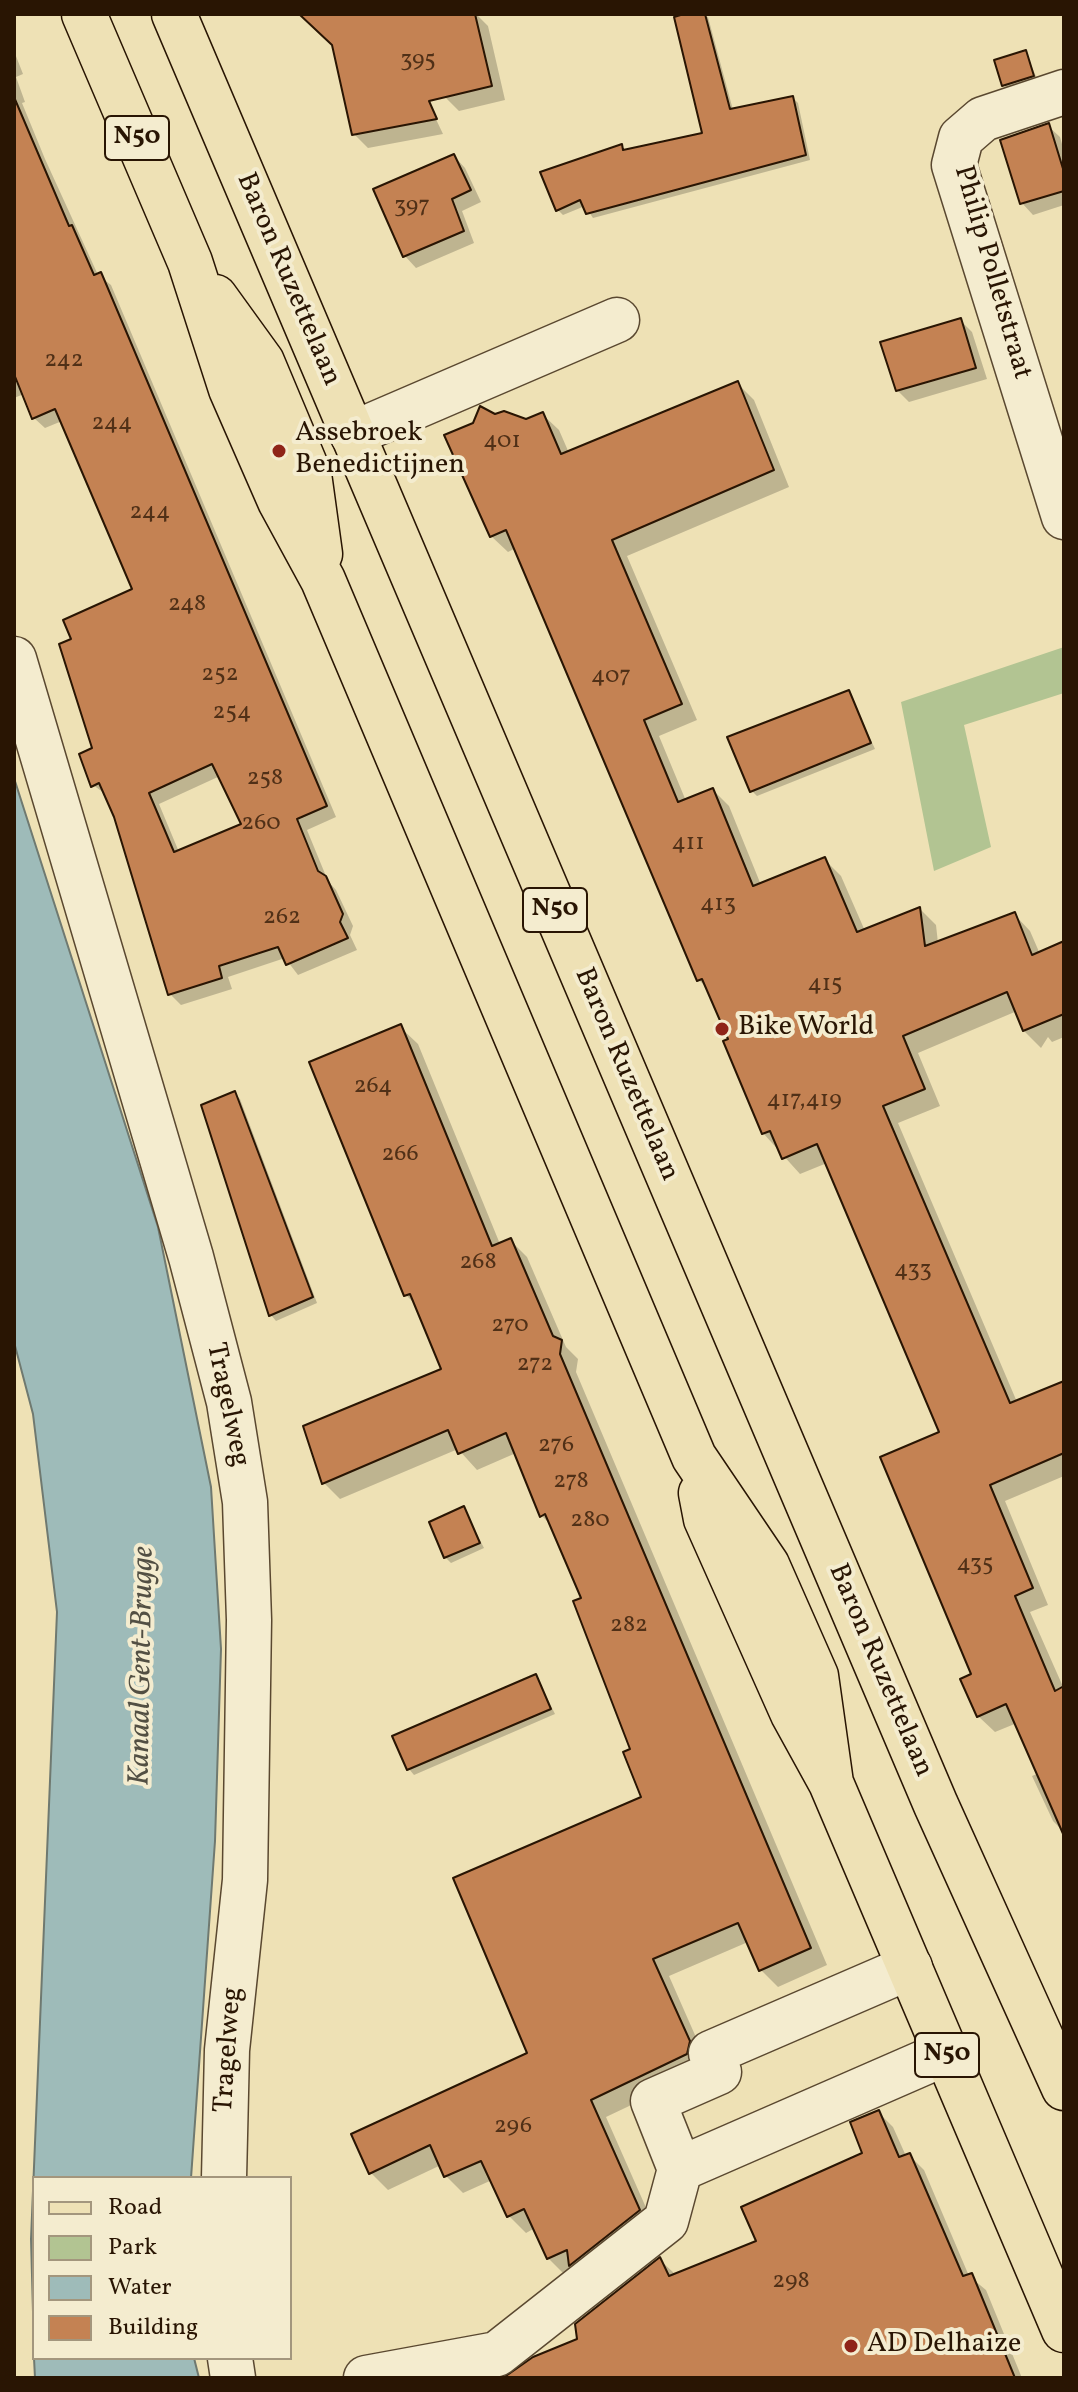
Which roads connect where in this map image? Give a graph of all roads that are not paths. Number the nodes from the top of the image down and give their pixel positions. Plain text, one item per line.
1 (84, 14) edge
2 (174, 14) edge
3 (1064, 92) edge
4 (617, 320) dead end
5 (352, 434) junction
6 (1064, 517) edge
7 (14, 659) edge
8 (910, 1967) junction
9 (946, 2053) junction
10 (1064, 2088) edge
11 (680, 2169) junction
12 (224, 2176) edge
13 (1063, 2330) edge
14 (366, 2378) edge

1 - 8 main road, N50
2 - 5 main road, Baron Ruzettelaan / N50
3 - 6 street, Philip Polletstraat
4 - 5 street
5 - 10 main road, Baron Ruzettelaan / N50
7 - 12 street, Tragelweg
8 - 9 main road, N50
8 - 11 street
9 - 11 street
9 - 13 main road, N50
11 - 14 street

